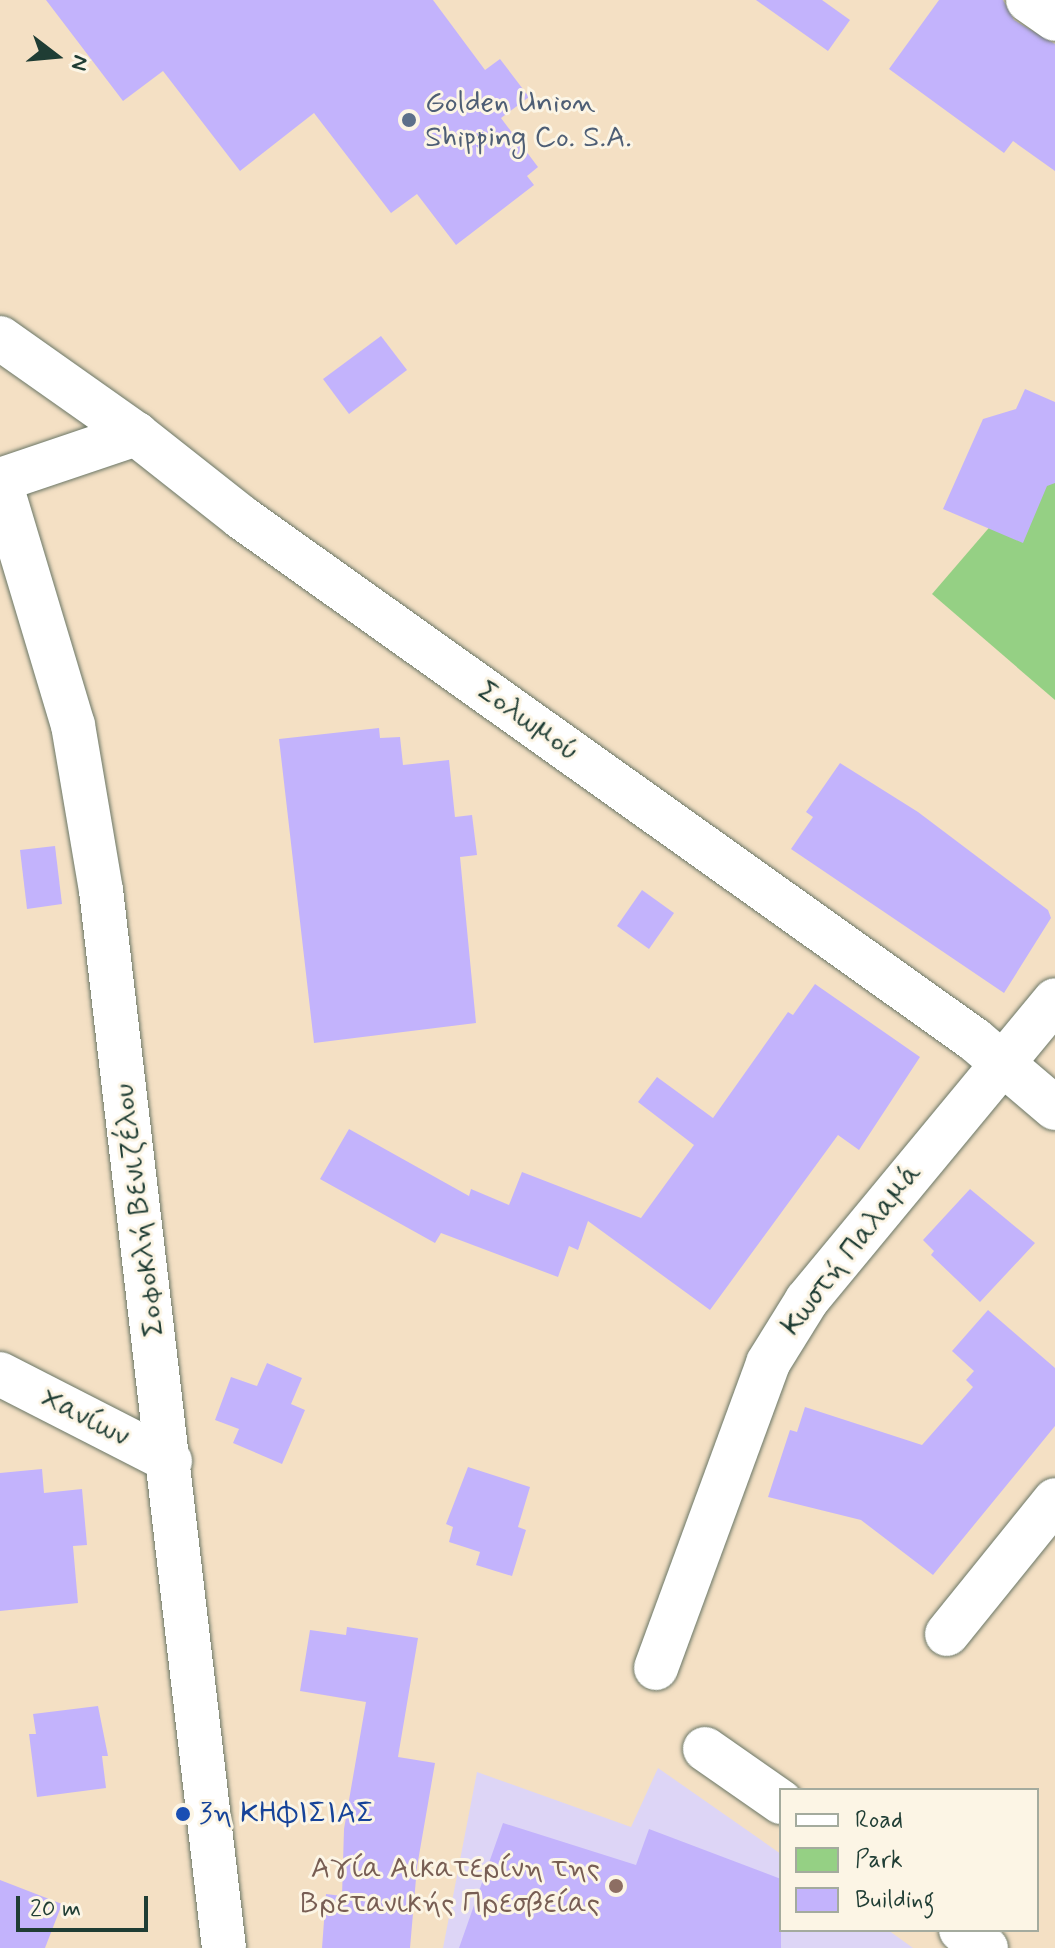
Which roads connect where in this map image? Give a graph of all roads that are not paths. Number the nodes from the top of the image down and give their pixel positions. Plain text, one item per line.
1 (1028, 0) edge
2 (1055, 19) edge
3 (0, 338) edge
4 (136, 434) junction
5 (0, 481) edge
6 (1055, 1000) edge
7 (1003, 1061) junction
8 (1055, 1108) edge
9 (0, 1374) edge
10 (170, 1461) junction
11 (1055, 1500) edge
12 (947, 1634) dead end
13 (656, 1668) dead end
14 (705, 1749) dead end
15 (779, 1801) edge
16 (964, 1932) edge
17 (224, 1948) edge
18 (986, 1948) edge

1 - 2 street
3 - 4 street, Σολωμού
4 - 5 street
4 - 7 street, Σολωμού
5 - 10 street, Σοφοκλή Βενιζέλου
6 - 7 street, Κωστή Παλαμά
7 - 8 street, Σολωμού
7 - 13 street, Κωστή Παλαμά
9 - 10 street, Χανίων
10 - 17 street, Σοφοκλή Βενιζέλου
11 - 12 street
14 - 15 street
16 - 18 street

